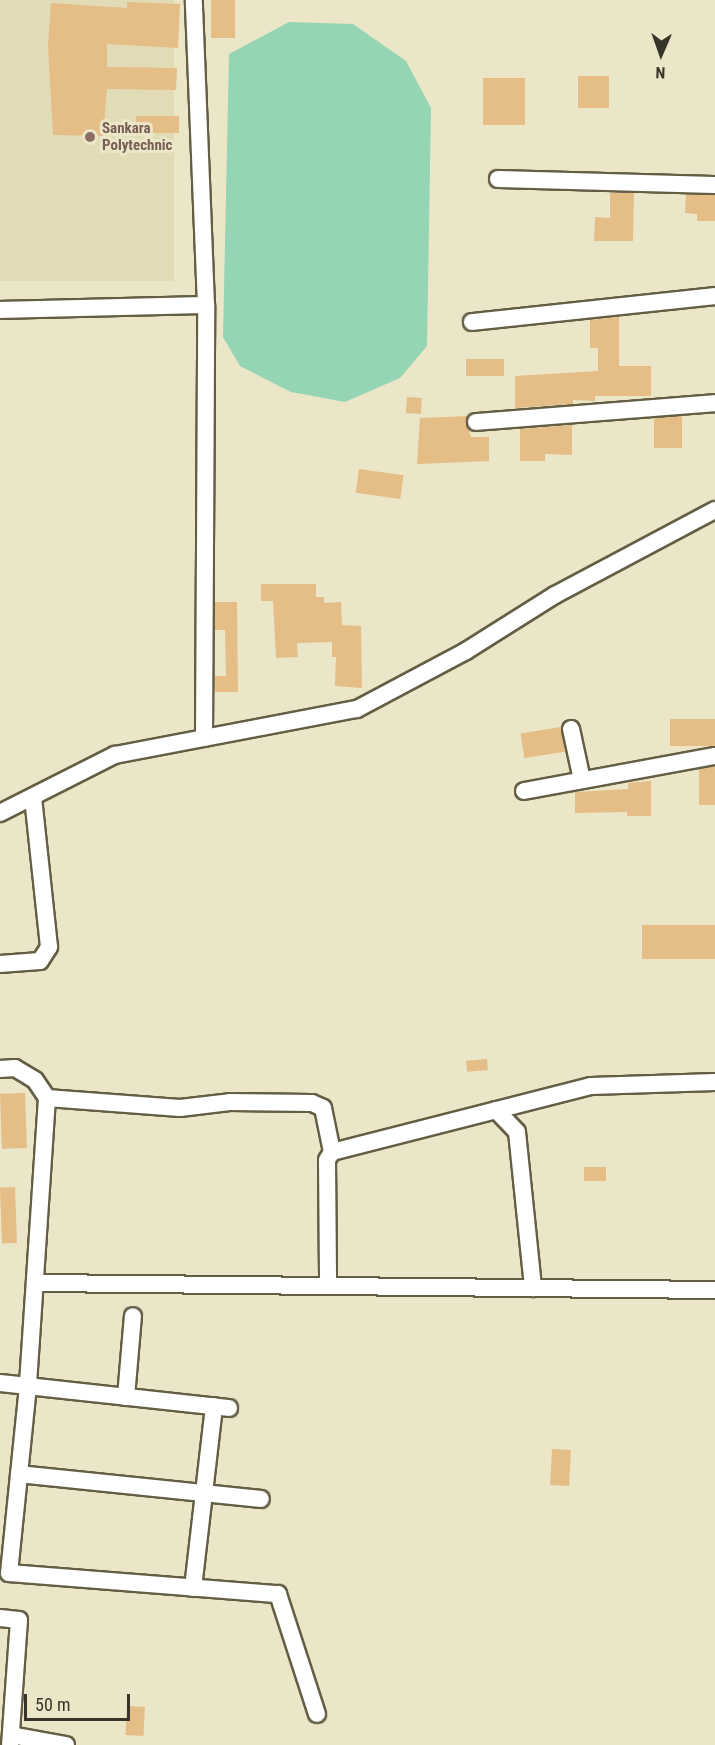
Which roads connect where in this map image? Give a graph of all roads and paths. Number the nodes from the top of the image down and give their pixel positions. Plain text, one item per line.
1 (194, 0) edge
2 (498, 179) dead end
3 (715, 185) edge
4 (715, 296) edge
5 (206, 305) junction
6 (0, 310) edge
7 (472, 322) dead end
8 (715, 403) edge
9 (476, 422) dead end
10 (715, 510) edge
11 (571, 729) dead end
12 (204, 738) junction
13 (715, 756) edge
14 (582, 780) junction
15 (524, 791) dead end
16 (33, 797) junction
17 (0, 813) edge
18 (0, 964) edge
19 (0, 1069) edge
20 (715, 1083) edge
21 (47, 1098) junction
22 (496, 1110) junction
23 (332, 1152) junction
24 (37, 1283) junction
25 (328, 1286) junction
26 (533, 1288) junction
27 (715, 1290) edge
28 (133, 1316) dead end
29 (0, 1383) edge
30 (28, 1386) junction
31 (126, 1397) junction
32 (19, 1474) junction
33 (204, 1493) junction
34 (261, 1499) dead end
35 (5, 1572) edge
36 (193, 1587) junction
37 (0, 1618) edge
38 (317, 1714) dead end
39 (11, 1740) edge
40 (66, 1745) edge

1 - 5 street
2 - 3 street
4 - 7 street
5 - 6 street
5 - 12 street
8 - 9 street
10 - 12 street
11 - 14 street
12 - 16 street
13 - 14 street
14 - 15 street
16 - 17 street
16 - 18 street
19 - 21 street
20 - 22 street
21 - 23 street
21 - 24 street
22 - 23 street
22 - 26 street
23 - 25 street
24 - 25 street
24 - 30 street
25 - 26 street
26 - 27 street
28 - 31 street
29 - 30 street
30 - 31 street
30 - 32 street
31 - 33 street
32 - 33 street
32 - 35 street
33 - 34 street
33 - 36 street
35 - 36 street
36 - 38 street
37 - 39 street
39 - 40 street

